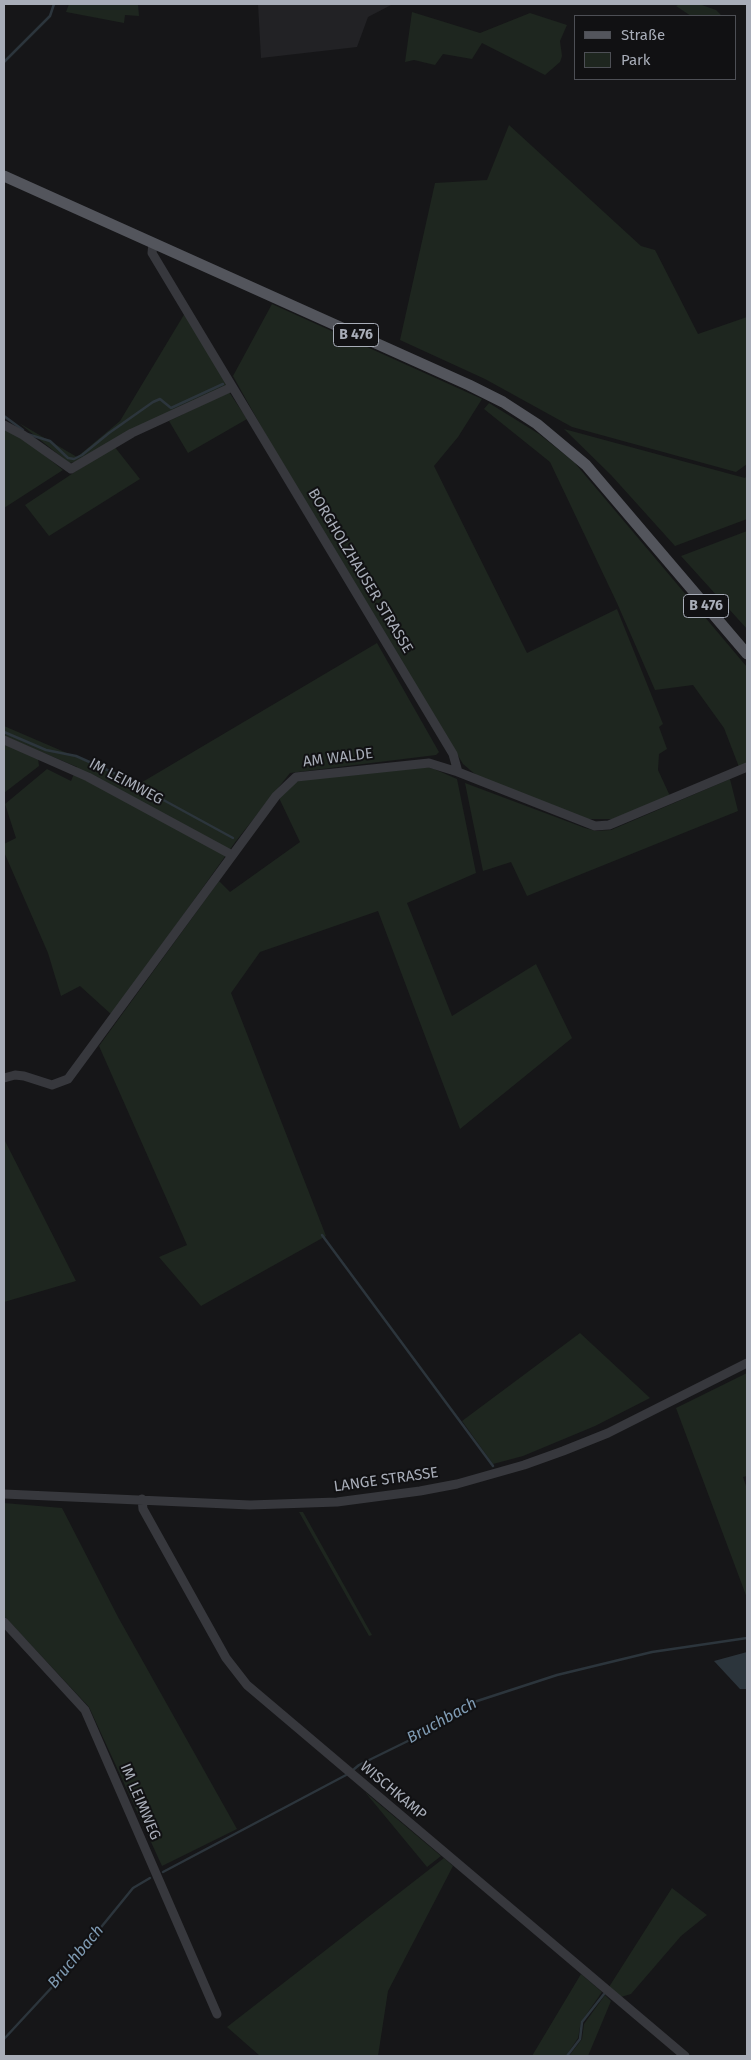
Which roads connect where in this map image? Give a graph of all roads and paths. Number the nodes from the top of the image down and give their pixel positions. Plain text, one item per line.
1 (4, 176) edge
2 (153, 243) junction
3 (232, 387) junction
4 (4, 425) edge
5 (747, 654) edge
6 (4, 740) edge
7 (747, 767) edge
8 (458, 772) junction
9 (232, 855) junction
10 (4, 1078) edge
11 (747, 1363) edge
12 (4, 1494) edge
13 (142, 1499) junction
14 (4, 1622) edge
15 (218, 2014) dead end
16 (685, 2056) edge

1 - 2 main road, B 476
2 - 3 street, BORGHOLZHAUSER STRASSE
2 - 5 main road, B 476
3 - 4 street
3 - 8 street, BORGHOLZHAUSER STRASSE
6 - 9 street, IM LEIMWEG
7 - 8 street, AM WALDE
8 - 9 street, AM WALDE
9 - 10 street, AM WALDE
11 - 13 street, LANGE STRASSE
12 - 13 street, LANGE STRASSE
13 - 16 street, WISCHKAMP
14 - 15 street, IM LEIMWEG

